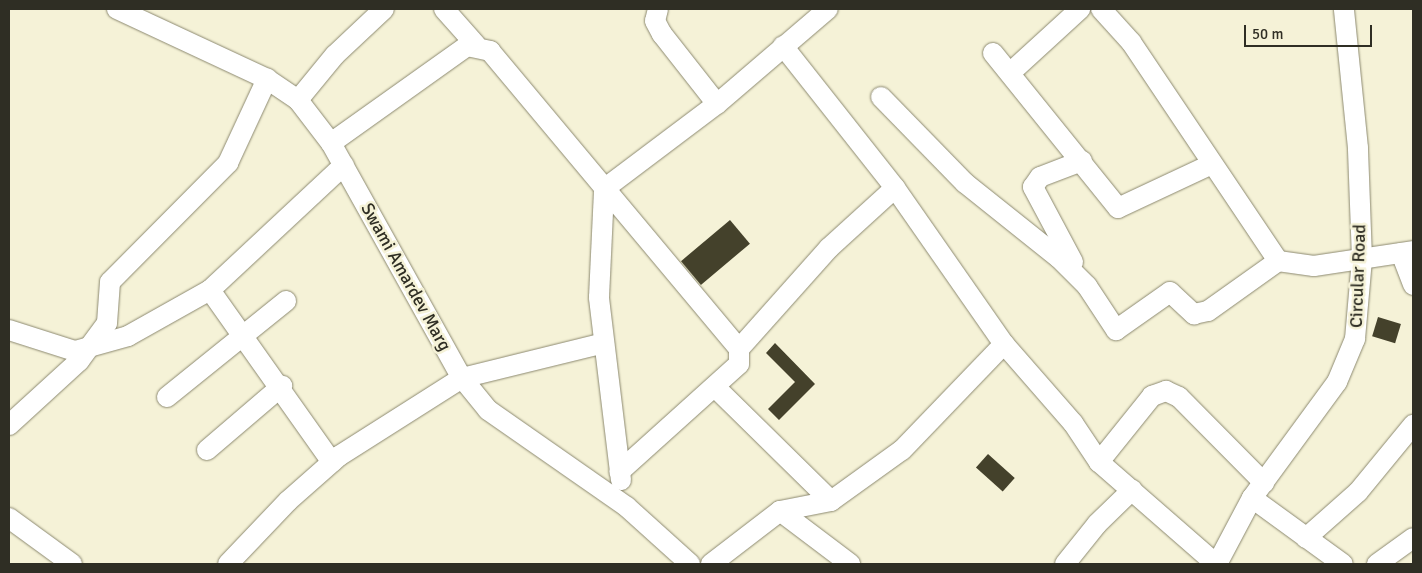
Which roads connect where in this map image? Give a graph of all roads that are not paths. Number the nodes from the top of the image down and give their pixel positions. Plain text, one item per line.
1 (117, 9) edge
2 (384, 9) edge
3 (444, 9) edge
4 (828, 9) edge
5 (1080, 9) edge
6 (1102, 9) edge
7 (1344, 9) edge
8 (651, 13) edge
9 (476, 45) junction
10 (783, 46) junction
11 (992, 53) dead end
12 (1010, 73) junction
13 (267, 79) junction
14 (881, 96) dead end
15 (298, 100) junction
16 (717, 104) junction
17 (331, 143) junction
18 (1082, 161) junction
19 (344, 165) junction
20 (1210, 165) junction
21 (895, 188) junction
22 (604, 189) junction
23 (1407, 252) edge
24 (1362, 259) junction
25 (1278, 261) junction
26 (1073, 262) dead end
27 (1413, 285) edge
28 (210, 290) junction
29 (286, 300) dead end
30 (9, 330) edge
31 (242, 331) junction
32 (604, 343) junction
33 (1004, 344) junction
34 (89, 348) junction
35 (739, 349) junction
36 (462, 378) junction
37 (282, 386) junction
38 (715, 387) junction
39 (167, 397) dead end
40 (9, 425) edge
41 (1413, 425) edge
42 (207, 450) dead end
43 (332, 462) junction
44 (1099, 462) junction
45 (619, 472) junction
46 (1132, 490) junction
47 (1258, 491) junction
48 (831, 500) junction
49 (627, 507) junction
50 (780, 511) junction
51 (9, 518) edge
52 (1306, 538) junction
53 (1413, 538) edge
54 (1334, 562) edge
55 (72, 564) edge
56 (228, 564) edge
57 (690, 564) edge
58 (711, 564) edge
59 (850, 564) edge
60 (1065, 564) edge
61 (1216, 564) edge
62 (1377, 564) edge

1 - 13 street, Swami Amardev Marg
2 - 15 street
3 - 9 street
4 - 10 street
5 - 12 street
6 - 20 street
7 - 24 street, Circular Road
8 - 16 street
9 - 17 street
9 - 22 street
10 - 16 street
10 - 21 street
11 - 12 street
12 - 18 street
13 - 15 street, Swami Amardev Marg
13 - 34 street
14 - 25 street
15 - 17 street, Swami Amardev Marg
16 - 22 street
17 - 19 street, Swami Amardev Marg
18 - 20 street
18 - 26 street
19 - 28 street
19 - 36 street, Swami Amardev Marg
20 - 25 street
21 - 33 street
21 - 35 street
22 - 32 street
22 - 35 street
23 - 24 street
23 - 27 street
24 - 25 street
24 - 47 street, Circular Road
28 - 31 street
28 - 34 street
29 - 31 street
30 - 34 street
31 - 37 street
31 - 39 street
32 - 36 street
32 - 45 street
33 - 44 street
33 - 48 street
34 - 40 street
35 - 38 street
36 - 43 street
36 - 49 street, Swami Amardev Marg
37 - 42 street
37 - 43 street
38 - 45 street
38 - 48 street
41 - 52 street
43 - 56 street
44 - 46 street
44 - 47 street
45 - 49 street
46 - 60 street
46 - 61 street
47 - 52 street
47 - 61 street, Circular Road
48 - 50 street
49 - 57 street, Swami Amardev Marg
50 - 58 street
50 - 59 street
51 - 55 street
52 - 54 street
53 - 62 street

